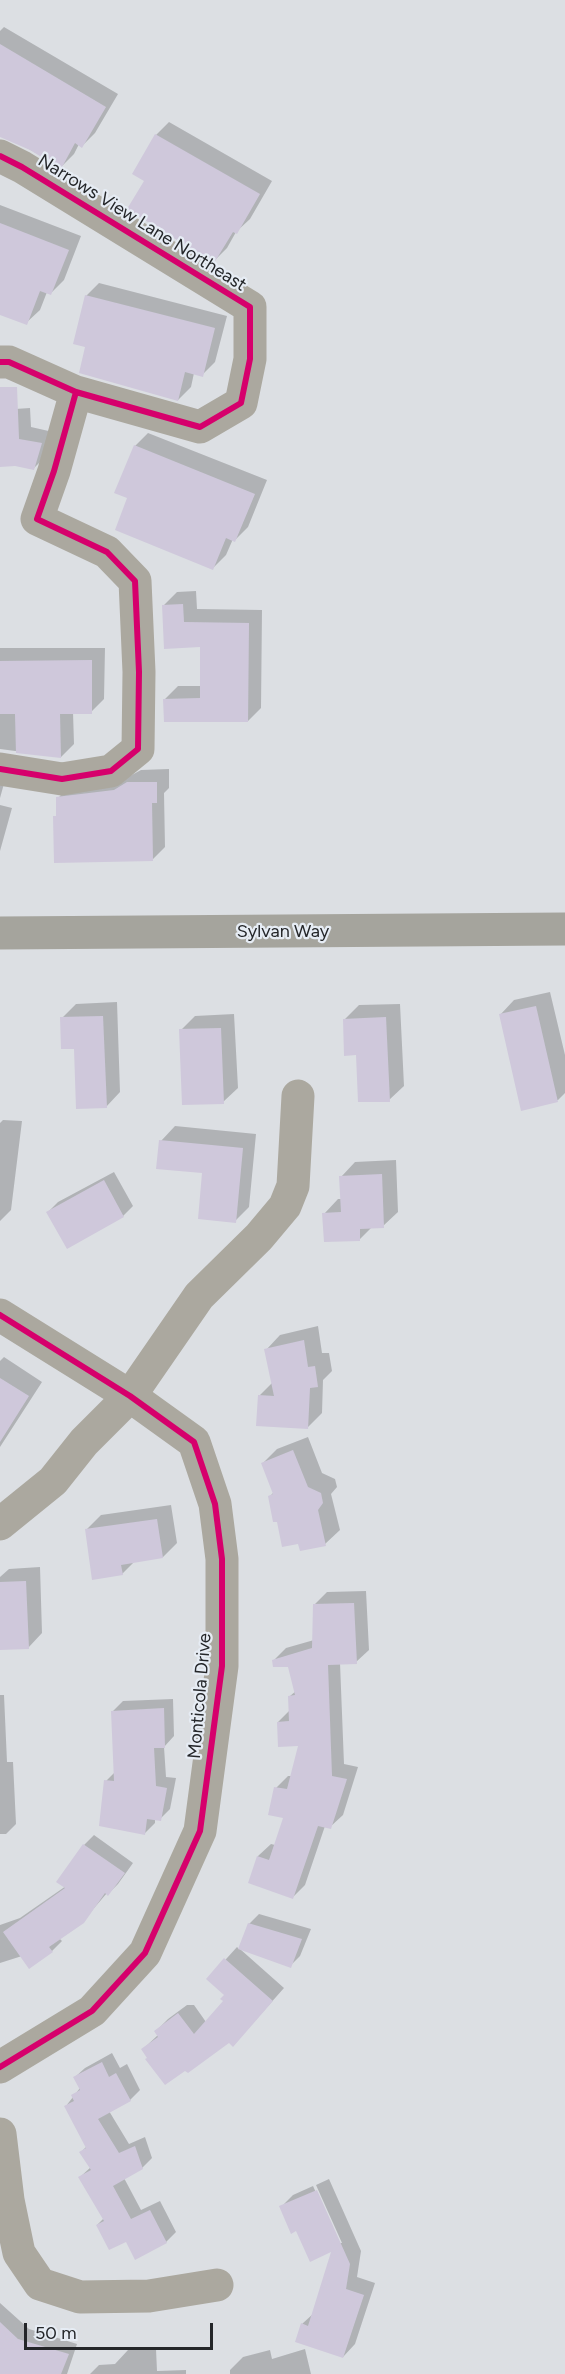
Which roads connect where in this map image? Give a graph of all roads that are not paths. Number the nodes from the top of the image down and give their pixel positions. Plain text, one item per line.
1 (0, 156) edge
2 (0, 362) edge
3 (76, 392) junction
4 (0, 769) edge
5 (565, 929) edge
6 (0, 933) edge
7 (298, 1096) dead end
8 (0, 1315) edge
9 (130, 1396) junction
10 (0, 1524) edge
11 (0, 2067) edge
12 (0, 2134) edge
13 (217, 2285) dead end

1 - 3 street, Narrows View Lane Northeast
2 - 3 street, Narrows View Lane Northeast
3 - 4 street
5 - 6 main road, Sylvan Way
7 - 9 street
8 - 9 street, Monticola Drive
9 - 10 street
9 - 11 street, Monticola Drive
12 - 13 street

